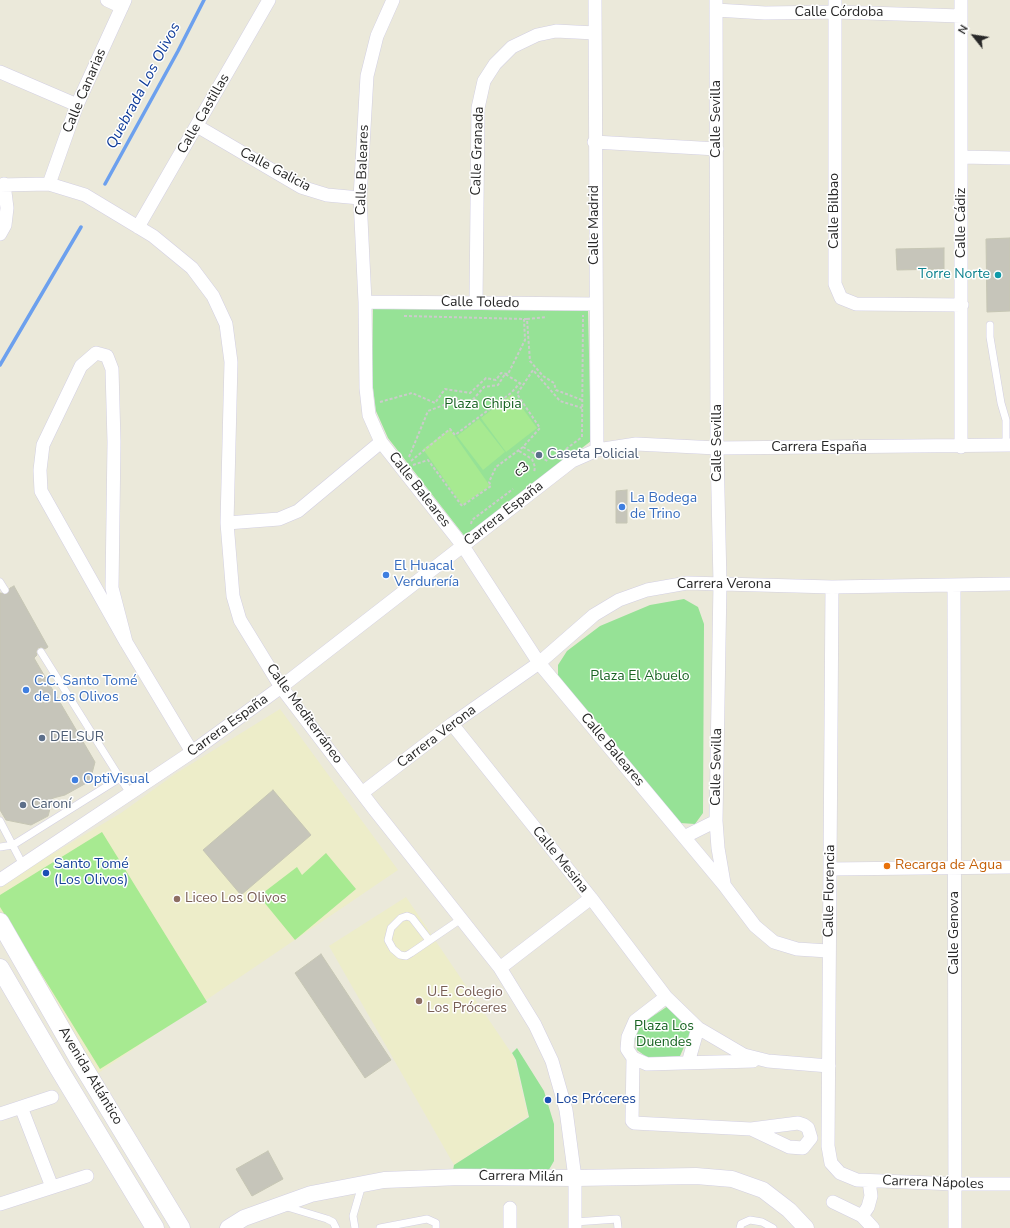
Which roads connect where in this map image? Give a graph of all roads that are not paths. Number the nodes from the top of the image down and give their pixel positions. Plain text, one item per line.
1 (107, 0) edge
2 (269, 0) edge
3 (393, 0) edge
4 (595, 0) edge
5 (961, 0) edge
6 (123, 4) edge
7 (716, 5) edge
8 (835, 6) edge
9 (961, 16) junction
10 (595, 33) junction
11 (0, 72) edge
12 (77, 105) junction
13 (197, 126) junction
14 (594, 142) junction
15 (717, 150) junction
16 (962, 157) junction
17 (1010, 158) edge
18 (49, 184) junction
19 (2, 185) edge
20 (360, 198) junction
21 (138, 227) junction
22 (0, 234) edge
23 (365, 302) junction
24 (476, 303) junction
25 (595, 304) junction
26 (962, 305) junction
27 (990, 325) dead end
28 (381, 442) junction
29 (1008, 445) edge
30 (961, 447) junction
31 (717, 448) junction
32 (597, 450) junction
33 (227, 523) junction
34 (463, 546) junction
35 (0, 582) edge
36 (720, 583) junction
37 (1010, 584) edge
38 (954, 585) junction
39 (832, 586) junction
40 (5, 590) dead end
41 (126, 642) junction
42 (41, 652) dead end
43 (539, 663) junction
44 (281, 687) junction
45 (452, 724) junction
46 (192, 752) junction
47 (120, 778) junction
48 (130, 793) junction
49 (362, 793) junction
50 (0, 821) edge
51 (716, 821) junction
52 (684, 837) junction
53 (13, 845) junction
54 (0, 847) edge
55 (24, 865) junction
56 (956, 866) junction
57 (1010, 867) edge
58 (831, 869) junction
59 (0, 880) edge
60 (724, 885) junction
61 (591, 898) junction
62 (461, 919) junction
63 (0, 922) edge
64 (429, 940) junction
65 (828, 951) junction
66 (0, 968) edge
67 (500, 968) junction
68 (666, 997) junction
69 (698, 1028) junction
70 (633, 1058) junction
71 (768, 1061) junction
72 (688, 1063) junction
73 (829, 1066) junction
74 (52, 1097) dead end
75 (21, 1107) junction
76 (0, 1114) edge
77 (751, 1129) dead end
78 (87, 1176) dead end
79 (575, 1178) junction
80 (863, 1180) junction
81 (362, 1184) junction
82 (955, 1184) junction
83 (1010, 1184) edge
84 (52, 1187) junction
85 (833, 1202) dead end
86 (0, 1204) edge
87 (280, 1205) junction
88 (510, 1208) dead end
89 (862, 1216) junction
90 (575, 1225) edge
91 (155, 1228) edge
92 (181, 1228) edge
93 (228, 1228) edge
94 (336, 1228) edge
95 (354, 1228) edge
96 (380, 1228) edge
97 (436, 1228) edge
98 (510, 1228) edge
99 (618, 1228) edge
100 (740, 1228) edge
101 (773, 1228) edge
102 (806, 1228) edge
103 (873, 1228) edge
104 (955, 1228) edge

1 - 6 street
2 - 13 street, Calle Castillas
3 - 20 street, Calle Baleares
4 - 10 street, Calle Madrid
5 - 9 street, Calle Cádiz
6 - 12 street, Calle Canarias
7 - 8 street, Calle Córdoba
7 - 15 street, Calle Sevilla
8 - 9 street, Calle Córdoba
8 - 26 street, Calle Bilbao
9 - 16 street, Calle Cádiz
10 - 14 street, Calle Madrid
10 - 24 street, Calle Granada
11 - 12 street
12 - 18 street, Calle Canarias
13 - 20 street, Calle Galicia
13 - 21 street, Calle Castillas
14 - 15 street
14 - 25 street, Calle Madrid
15 - 31 street, Calle Sevilla
16 - 17 street
16 - 26 street, Calle Cádiz
18 - 19 street, Calle Mediterráneo
18 - 21 street, Calle Mediterráneo
19 - 22 street
20 - 23 street, Calle Baleares
21 - 33 street, Calle Mediterráneo
23 - 24 street, Calle Toledo
23 - 28 street, Calle Baleares
24 - 25 street, Calle Toledo
25 - 32 street, Calle Madrid
26 - 30 street, Calle Cádiz
27 - 29 lane
28 - 33 street
28 - 34 street, Calle Baleares
29 - 30 street, Carrera España
30 - 31 street, Carrera España
31 - 32 street, Carrera España
31 - 36 street, Calle Sevilla
32 - 34 street, Carrera España
33 - 44 street, Calle Mediterráneo
34 - 43 street, Calle Baleares
34 - 44 street, Carrera España
35 - 40 lane
36 - 39 street, Carrera Verona
36 - 43 street, Carrera Verona
36 - 51 street, Calle Sevilla
37 - 38 street, Carrera Verona
38 - 39 street, Carrera Verona
38 - 56 street, Calle Genova
39 - 58 street, Calle Florencia
41 - 41 street
41 - 46 street
42 - 47 lane
43 - 45 street, Carrera Verona
43 - 52 street, Calle Baleares
44 - 46 street, Carrera España
44 - 49 street, Calle Mediterráneo
45 - 49 street, Carrera Verona
45 - 61 street, Calle Mesina
46 - 48 street, Carrera España
47 - 48 lane
47 - 53 lane
48 - 55 street, Carrera España
49 - 62 street, Calle Mediterráneo
50 - 53 lane
51 - 52 street
51 - 60 street, Calle Sevilla
52 - 60 street, Calle Baleares
53 - 54 lane
53 - 55 lane
55 - 59 street, Carrera España
56 - 57 street
56 - 58 street
56 - 82 street, Calle Genova
58 - 65 street, Calle Florencia
60 - 65 street, Calle Baleares
61 - 67 street
61 - 68 street, Calle Mesina
62 - 64 lane
62 - 67 street, Calle Mediterráneo
63 - 92 main road, Avenida Atlántico
64 - 64 lane
65 - 73 street, Calle Florencia
66 - 91 main road, Avenida Atlántico
67 - 79 street, Calle Mediterráneo
68 - 69 street, Calle Mesina
68 - 70 street
69 - 71 street, Calle Mesina
69 - 72 street
70 - 72 street, Calle Mesina
70 - 77 street
71 - 72 street, Calle Mesina
71 - 73 street, Calle Mesina
73 - 80 street, Calle Florencia
74 - 75 street
75 - 76 street
75 - 84 street
78 - 84 street
79 - 81 street, Carrera Milán
79 - 90 street, Calle Mediterráneo
79 - 102 street, Carrera Milán
80 - 82 street, Carrera Nápoles
80 - 89 street
81 - 87 street, Carrera Milán
81 - 95 lane
82 - 83 street, Carrera Nápoles
82 - 104 street, Calle Genova
84 - 86 street
85 - 89 street
87 - 93 street, Carrera Milán
87 - 94 lane
88 - 98 street
89 - 103 street
90 - 99 lane
96 - 97 lane
100 - 101 lane

